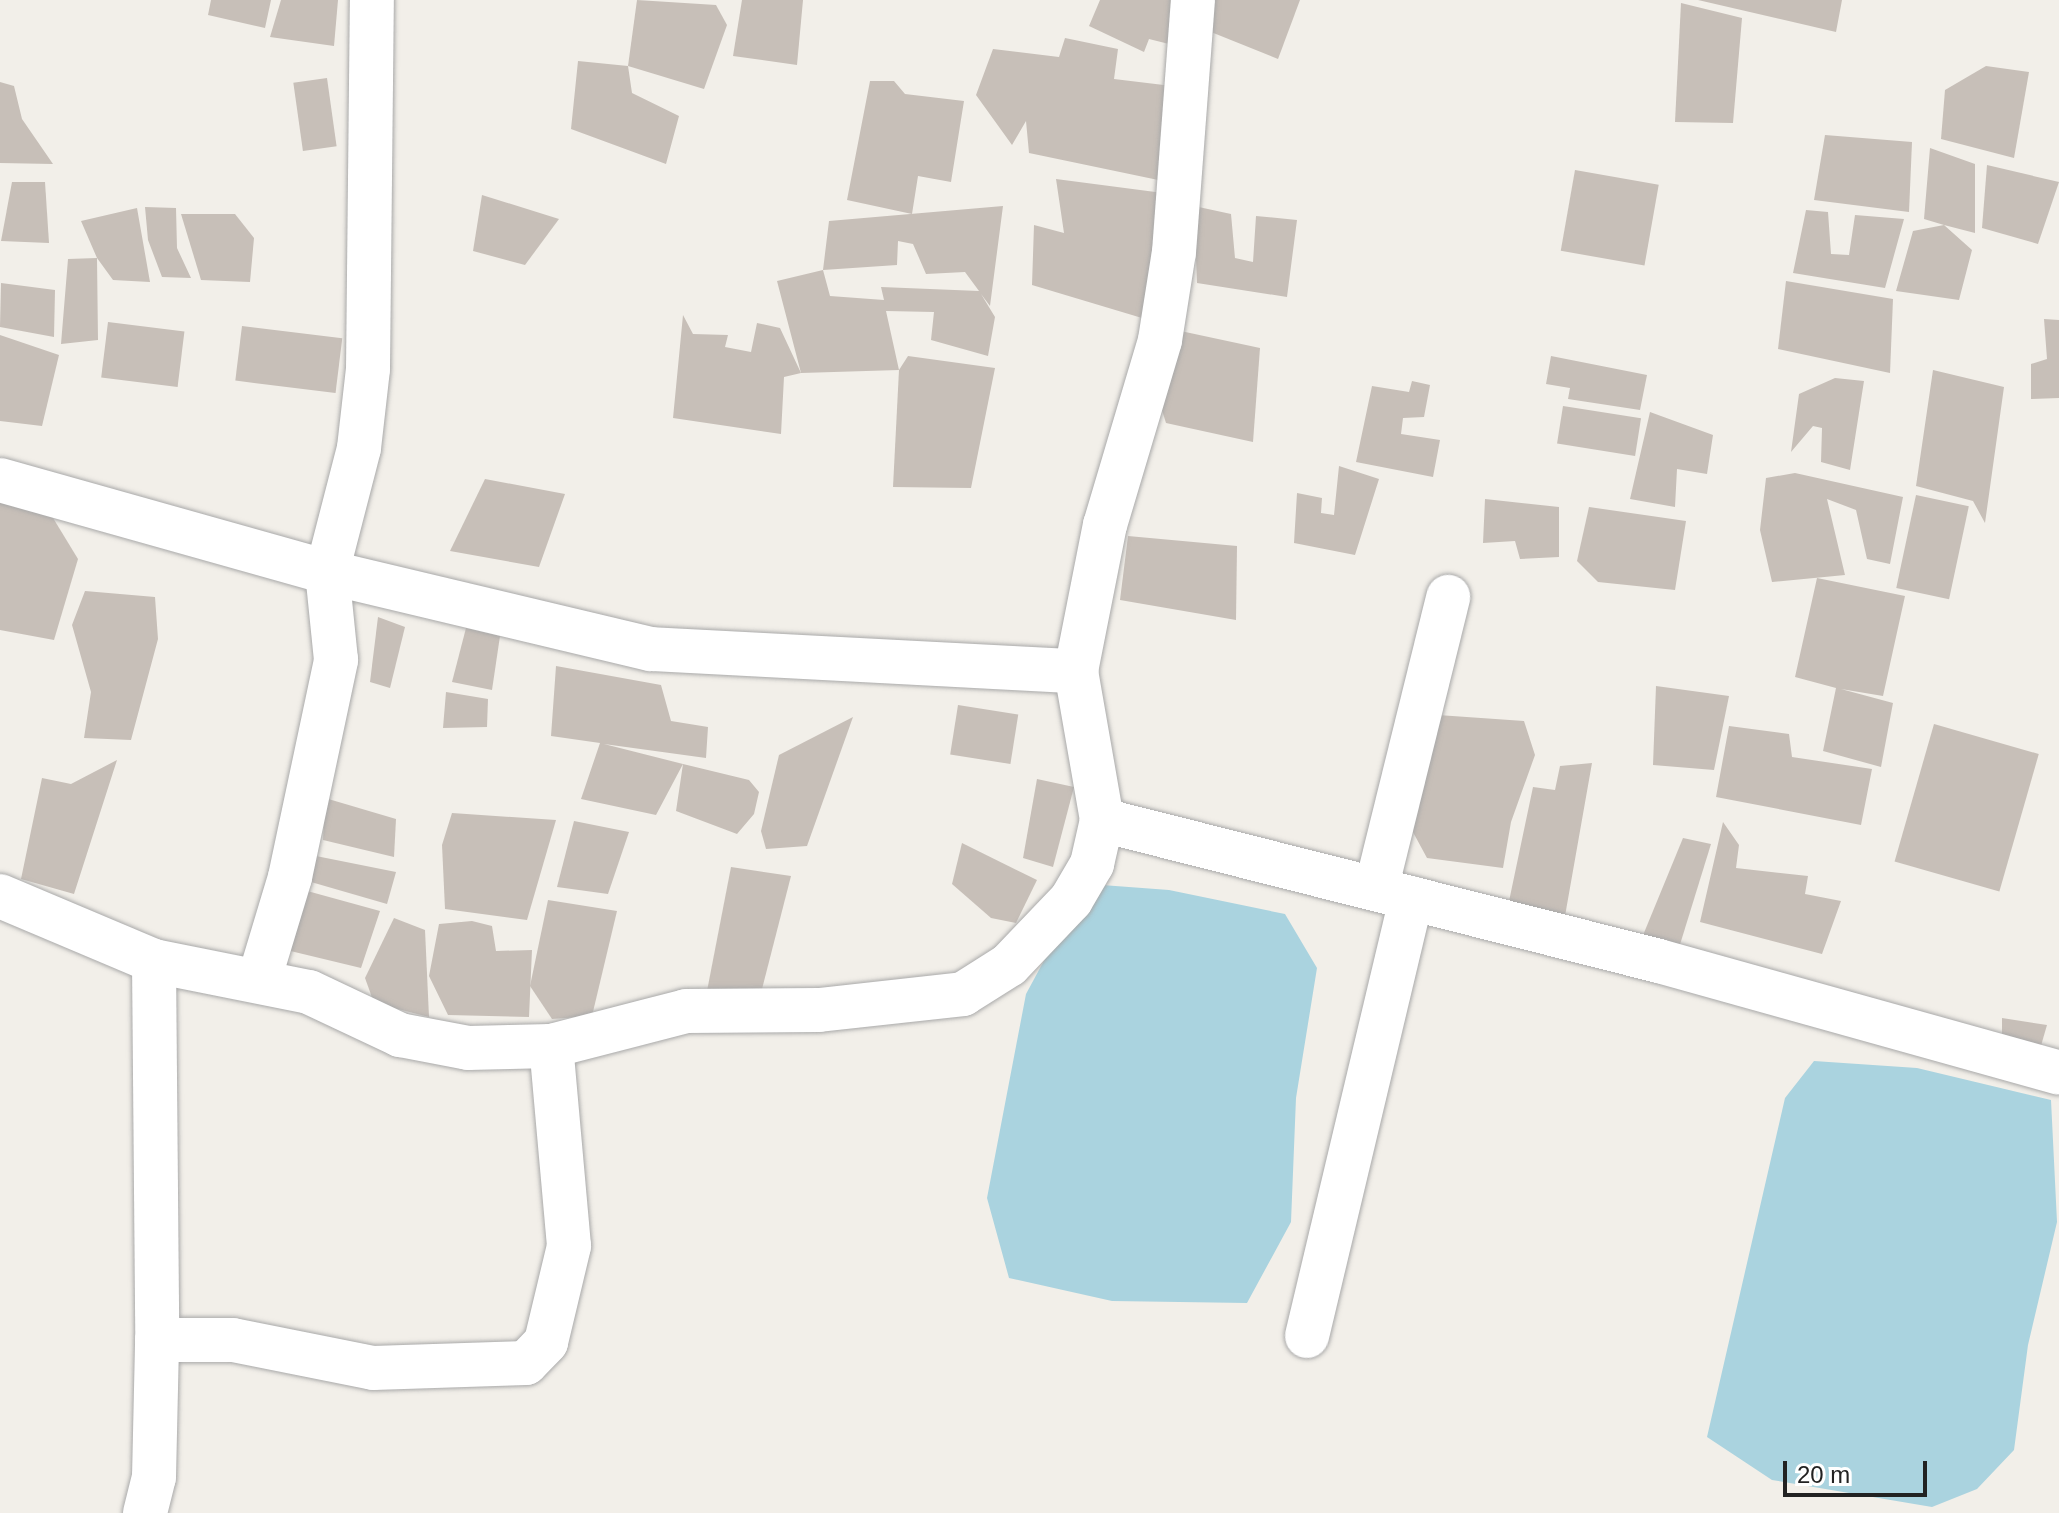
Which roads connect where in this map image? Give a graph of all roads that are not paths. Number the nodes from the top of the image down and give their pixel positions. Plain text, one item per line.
1 (372, 0) edge
2 (1193, 0) edge
3 (0, 480) edge
4 (327, 572) junction
5 (1448, 597) dead end
6 (1076, 671) junction
7 (1102, 820) junction
8 (1394, 894) junction
9 (0, 896) edge
10 (154, 961) junction
11 (259, 980) junction
12 (551, 1046) junction
13 (2059, 1073) edge
14 (1307, 1336) dead end
15 (157, 1340) junction
16 (145, 1513) edge

1 - 4 street
2 - 6 street
3 - 4 street
4 - 6 street
4 - 11 street
5 - 8 street
6 - 7 street
7 - 8 street
7 - 12 street
8 - 13 street
8 - 14 street
9 - 10 street
10 - 11 street
10 - 15 street
11 - 12 street
12 - 15 street
15 - 16 street

